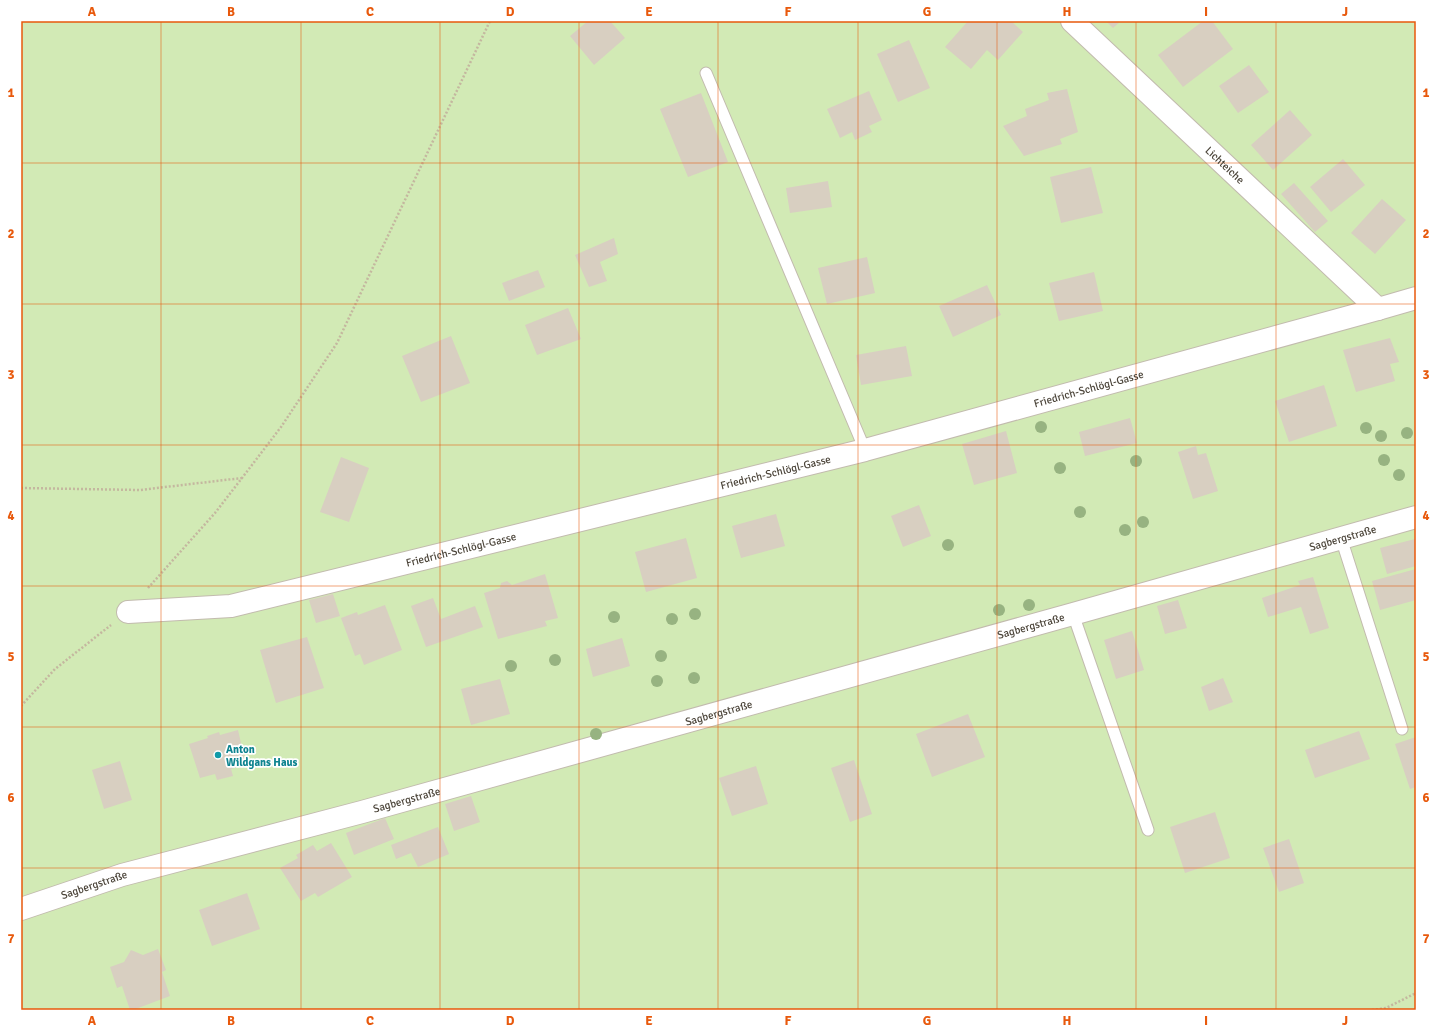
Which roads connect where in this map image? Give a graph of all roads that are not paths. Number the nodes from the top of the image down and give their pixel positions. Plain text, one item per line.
1 (1072, 21) edge
2 (706, 72) dead end
3 (1416, 298) edge
4 (1378, 309) junction
5 (865, 450) junction
6 (1416, 517) edge
7 (1341, 538) junction
8 (128, 612) road end
9 (1073, 614) junction
10 (1402, 729) dead end
11 (1148, 830) dead end
12 (21, 909) edge

1 - 4 street, Lichteiche
2 - 5 lane
3 - 4 street, Friedrich-Schlögl-Gasse
4 - 5 street, Friedrich-Schlögl-Gasse
5 - 8 street, Friedrich-Schlögl-Gasse
6 - 7 street, Sagbergstraße
7 - 9 street, Sagbergstraße
7 - 10 lane
9 - 11 lane
9 - 12 street, Sagbergstraße

